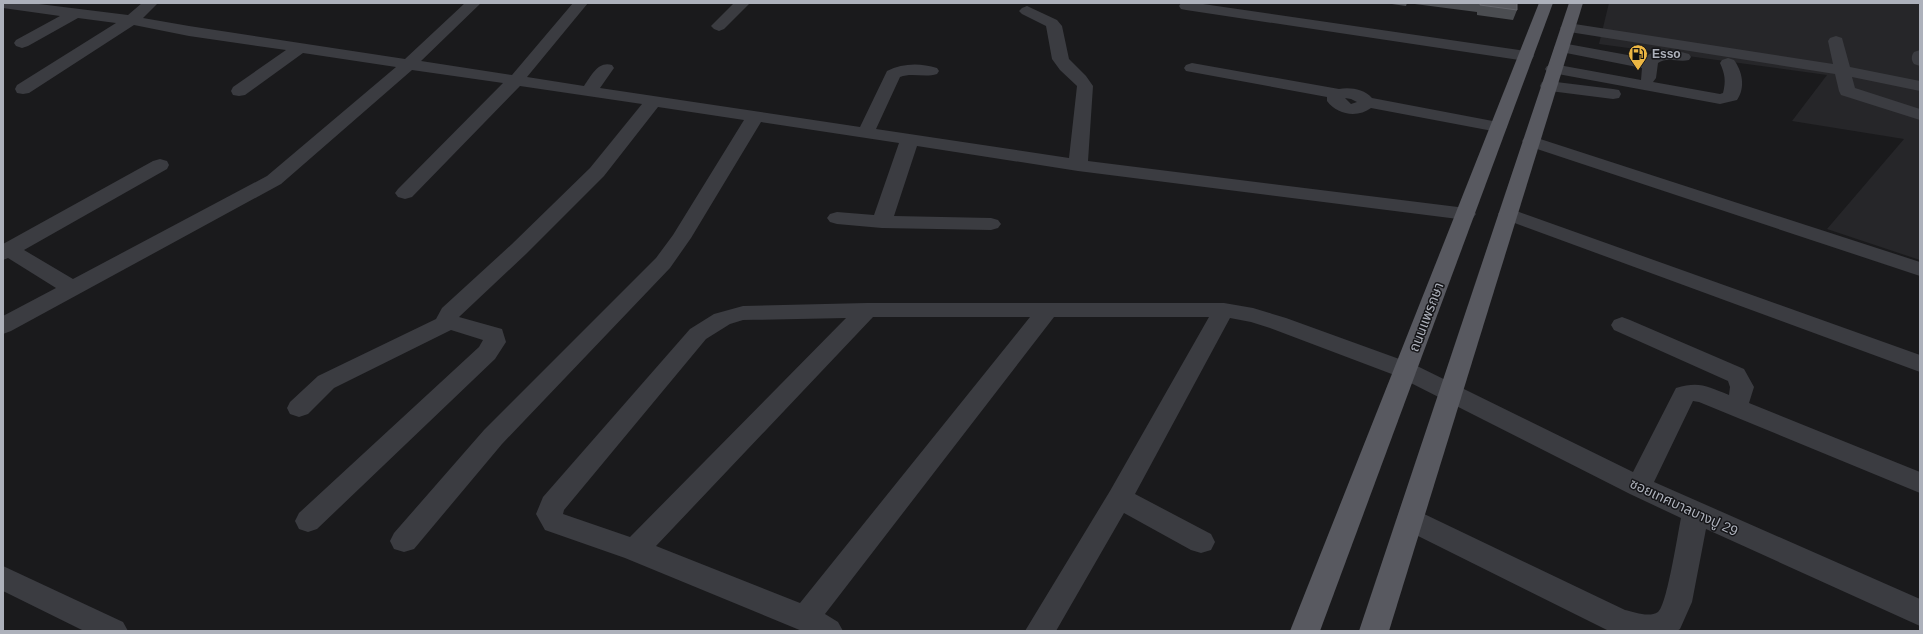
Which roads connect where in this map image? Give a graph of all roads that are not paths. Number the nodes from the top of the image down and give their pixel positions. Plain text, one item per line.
1 (150, 3) edge
2 (474, 3) edge
3 (580, 3) edge
4 (743, 3) edge
5 (1546, 3) edge
6 (3, 4) edge
7 (1186, 6) dead end
8 (1027, 11) dead end
9 (76, 13) junction
10 (131, 20) junction
11 (1569, 25) edge
12 (719, 26) dead end
13 (1836, 41) dead end
14 (22, 43) dead end
15 (300, 48) junction
16 (1597, 54) junction
17 (1920, 55) edge
18 (1526, 56) junction
19 (1920, 61) edge
20 (410, 63) junction
21 (1728, 63) junction
22 (1648, 64) junction
23 (606, 68) dead end
24 (1192, 68) dead end
25 (1841, 70) junction
26 (931, 71) dead end
27 (1790, 71) dead end
28 (1593, 77) junction
29 (1551, 78) junction
30 (516, 80) junction
31 (1647, 86) junction
32 (1920, 86) edge
33 (23, 89) dead end
34 (589, 91) junction
35 (239, 92) dead end
36 (654, 102) junction
37 (1725, 109) dead end
38 (1920, 115) edge
39 (755, 117) junction
40 (1498, 127) junction
41 (866, 132) junction
42 (910, 139) junction
43 (1530, 141) junction
44 (160, 165) dead end
45 (1078, 165) junction
46 (405, 193) dead end
47 (1466, 214) junction
48 (1508, 214) junction
49 (837, 218) dead end
50 (882, 222) junction
51 (991, 224) dead end
52 (6, 252) edge
53 (1920, 269) edge
54 (72, 288) junction
55 (867, 310) junction
56 (1224, 310) junction
57 (1047, 311) junction
58 (449, 322) junction
59 (1622, 325) dead end
60 (3, 326) edge
61 (1920, 364) edge
62 (1405, 370) junction
63 (1451, 392) junction
64 (1735, 407) junction
65 (299, 408) dead end
66 (1920, 483) edge
67 (1639, 487) junction
68 (1119, 498) junction
69 (1695, 512) junction
70 (1411, 520) junction
71 (308, 521) dead end
72 (404, 541) dead end
73 (1201, 542) dead end
74 (635, 550) junction
75 (3, 578) edge
76 (1920, 613) edge
77 (805, 618) junction
78 (113, 631) edge
79 (828, 631) edge
80 (1040, 631) edge
81 (1305, 631) edge
82 (1374, 631) edge

1 - 10 street
2 - 20 street
3 - 30 street
4 - 12 street
5 - 18 main road, ถนนแพรกษา
6 - 9 street
7 - 18 street
8 - 45 street
9 - 10 street
9 - 14 street
10 - 15 street
10 - 33 street
11 - 16 street
11 - 25 street
11 - 29 main road
13 - 25 street
15 - 20 street
15 - 35 street
16 - 22 street
16 - 28 street
17 - 19 street
18 - 40 main road, ถนนแพรกษา
20 - 30 street
20 - 54 street
21 - 22 street
21 - 27 street
21 - 31 street
22 - 31 street
23 - 34 street
24 - 40 street
25 - 32 street
25 - 38 street
26 - 41 street
28 - 29 street
28 - 31 street
29 - 37 street
29 - 43 main road
30 - 34 street
30 - 46 street
34 - 36 street
36 - 39 street
36 - 58 street
39 - 41 street
39 - 72 street
40 - 47 main road, ถนนแพรกษา
41 - 42 street
42 - 45 street
42 - 50 street
43 - 48 main road
43 - 53 street
44 - 52 street
45 - 47 street
47 - 62 main road, ถนนแพรกษา
48 - 61 street
48 - 63 main road
49 - 50 street
50 - 51 street
52 - 54 street
54 - 60 street
55 - 57 street, ซอยเทศบาลบางปู 29
55 - 74 street
55 - 74 street, ซอยเทศบาลบางปู 29
56 - 57 street, ซอยเทศบาลบางปู 29
56 - 62 street, ซอยเทศบาลบางปู 29
56 - 68 street
57 - 77 street
58 - 65 street
58 - 71 street
59 - 64 street
62 - 63 street, ซอยเทศบาลบางปู 29
62 - 81 main road, ถนนแพรกษา
63 - 67 street, ซอยเทศบาลบางปู 29
63 - 70 main road
64 - 66 street
64 - 67 street
67 - 69 street, ซอยเทศบาลบางปู 29
68 - 73 street
68 - 80 street
69 - 70 street
69 - 76 street, ซอยเทศบาลบางปู 29
70 - 82 main road
74 - 77 street
75 - 78 street
77 - 79 street

